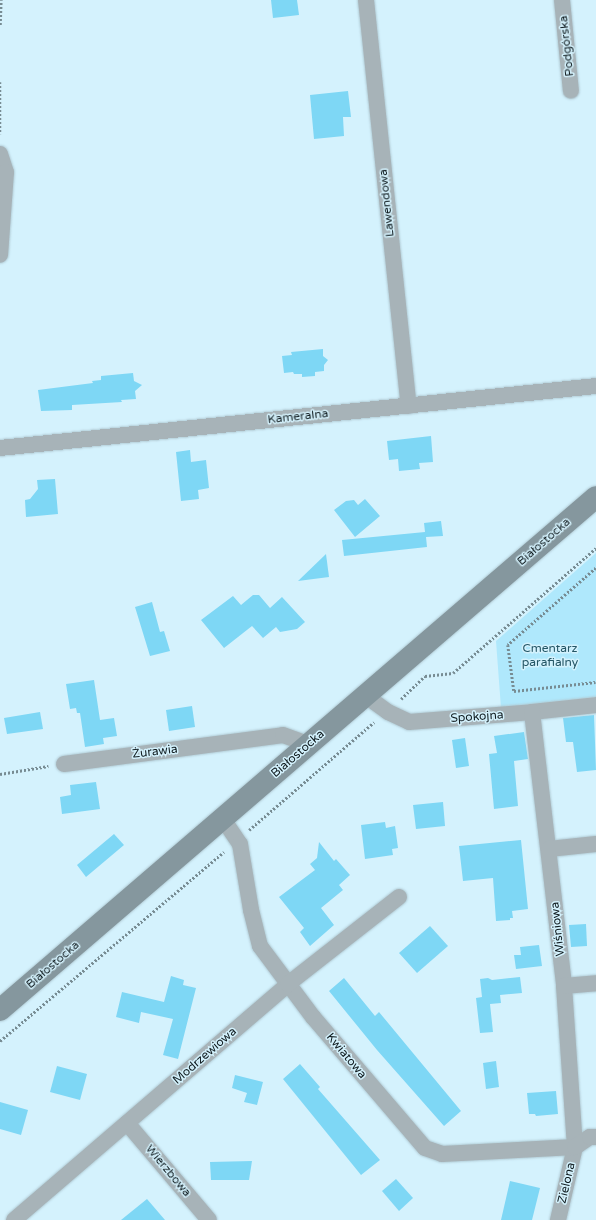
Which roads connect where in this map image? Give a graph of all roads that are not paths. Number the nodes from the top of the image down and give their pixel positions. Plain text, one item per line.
1 (366, 0) edge
2 (562, 0) edge
3 (571, 91) dead end
4 (0, 154) edge
5 (0, 255) edge
6 (596, 386) edge
7 (409, 406) junction
8 (0, 448) edge
9 (596, 497) edge
10 (366, 696) junction
11 (596, 705) edge
12 (532, 712) junction
13 (308, 744) junction
14 (64, 764) road end
15 (223, 819) junction
16 (596, 844) edge
17 (549, 849) junction
18 (399, 897) dead end
19 (596, 983) edge
20 (288, 984) junction
21 (564, 986) junction
22 (0, 1010) edge
23 (127, 1123) junction
24 (596, 1137) edge
25 (575, 1147) junction
26 (14, 1220) edge
27 (209, 1220) edge
28 (558, 1220) edge

1 - 7 street, Lawendowa
2 - 3 street, Podgórska
4 - 5 street
6 - 7 street, Kameralna
7 - 8 street, Kameralna
9 - 10 street, Białostocka
10 - 12 street, Spokojna
10 - 13 street, Białostocka
11 - 12 street, Spokojna
12 - 17 street, Wiśniowa
13 - 14 street, Żurawia
13 - 15 street, Białostocka
15 - 20 street, Kwiatowa
15 - 22 street, Białostocka
16 - 17 street
17 - 21 street, Wiśniowa
18 - 20 street, Modrzewiowa
19 - 21 street
20 - 23 street, Modrzewiowa
20 - 25 street, Kwiatowa
21 - 25 street, Wiśniowa
23 - 26 street, Modrzewiowa
23 - 27 street, Wierzbowa
24 - 25 street
25 - 28 street, Zielona

